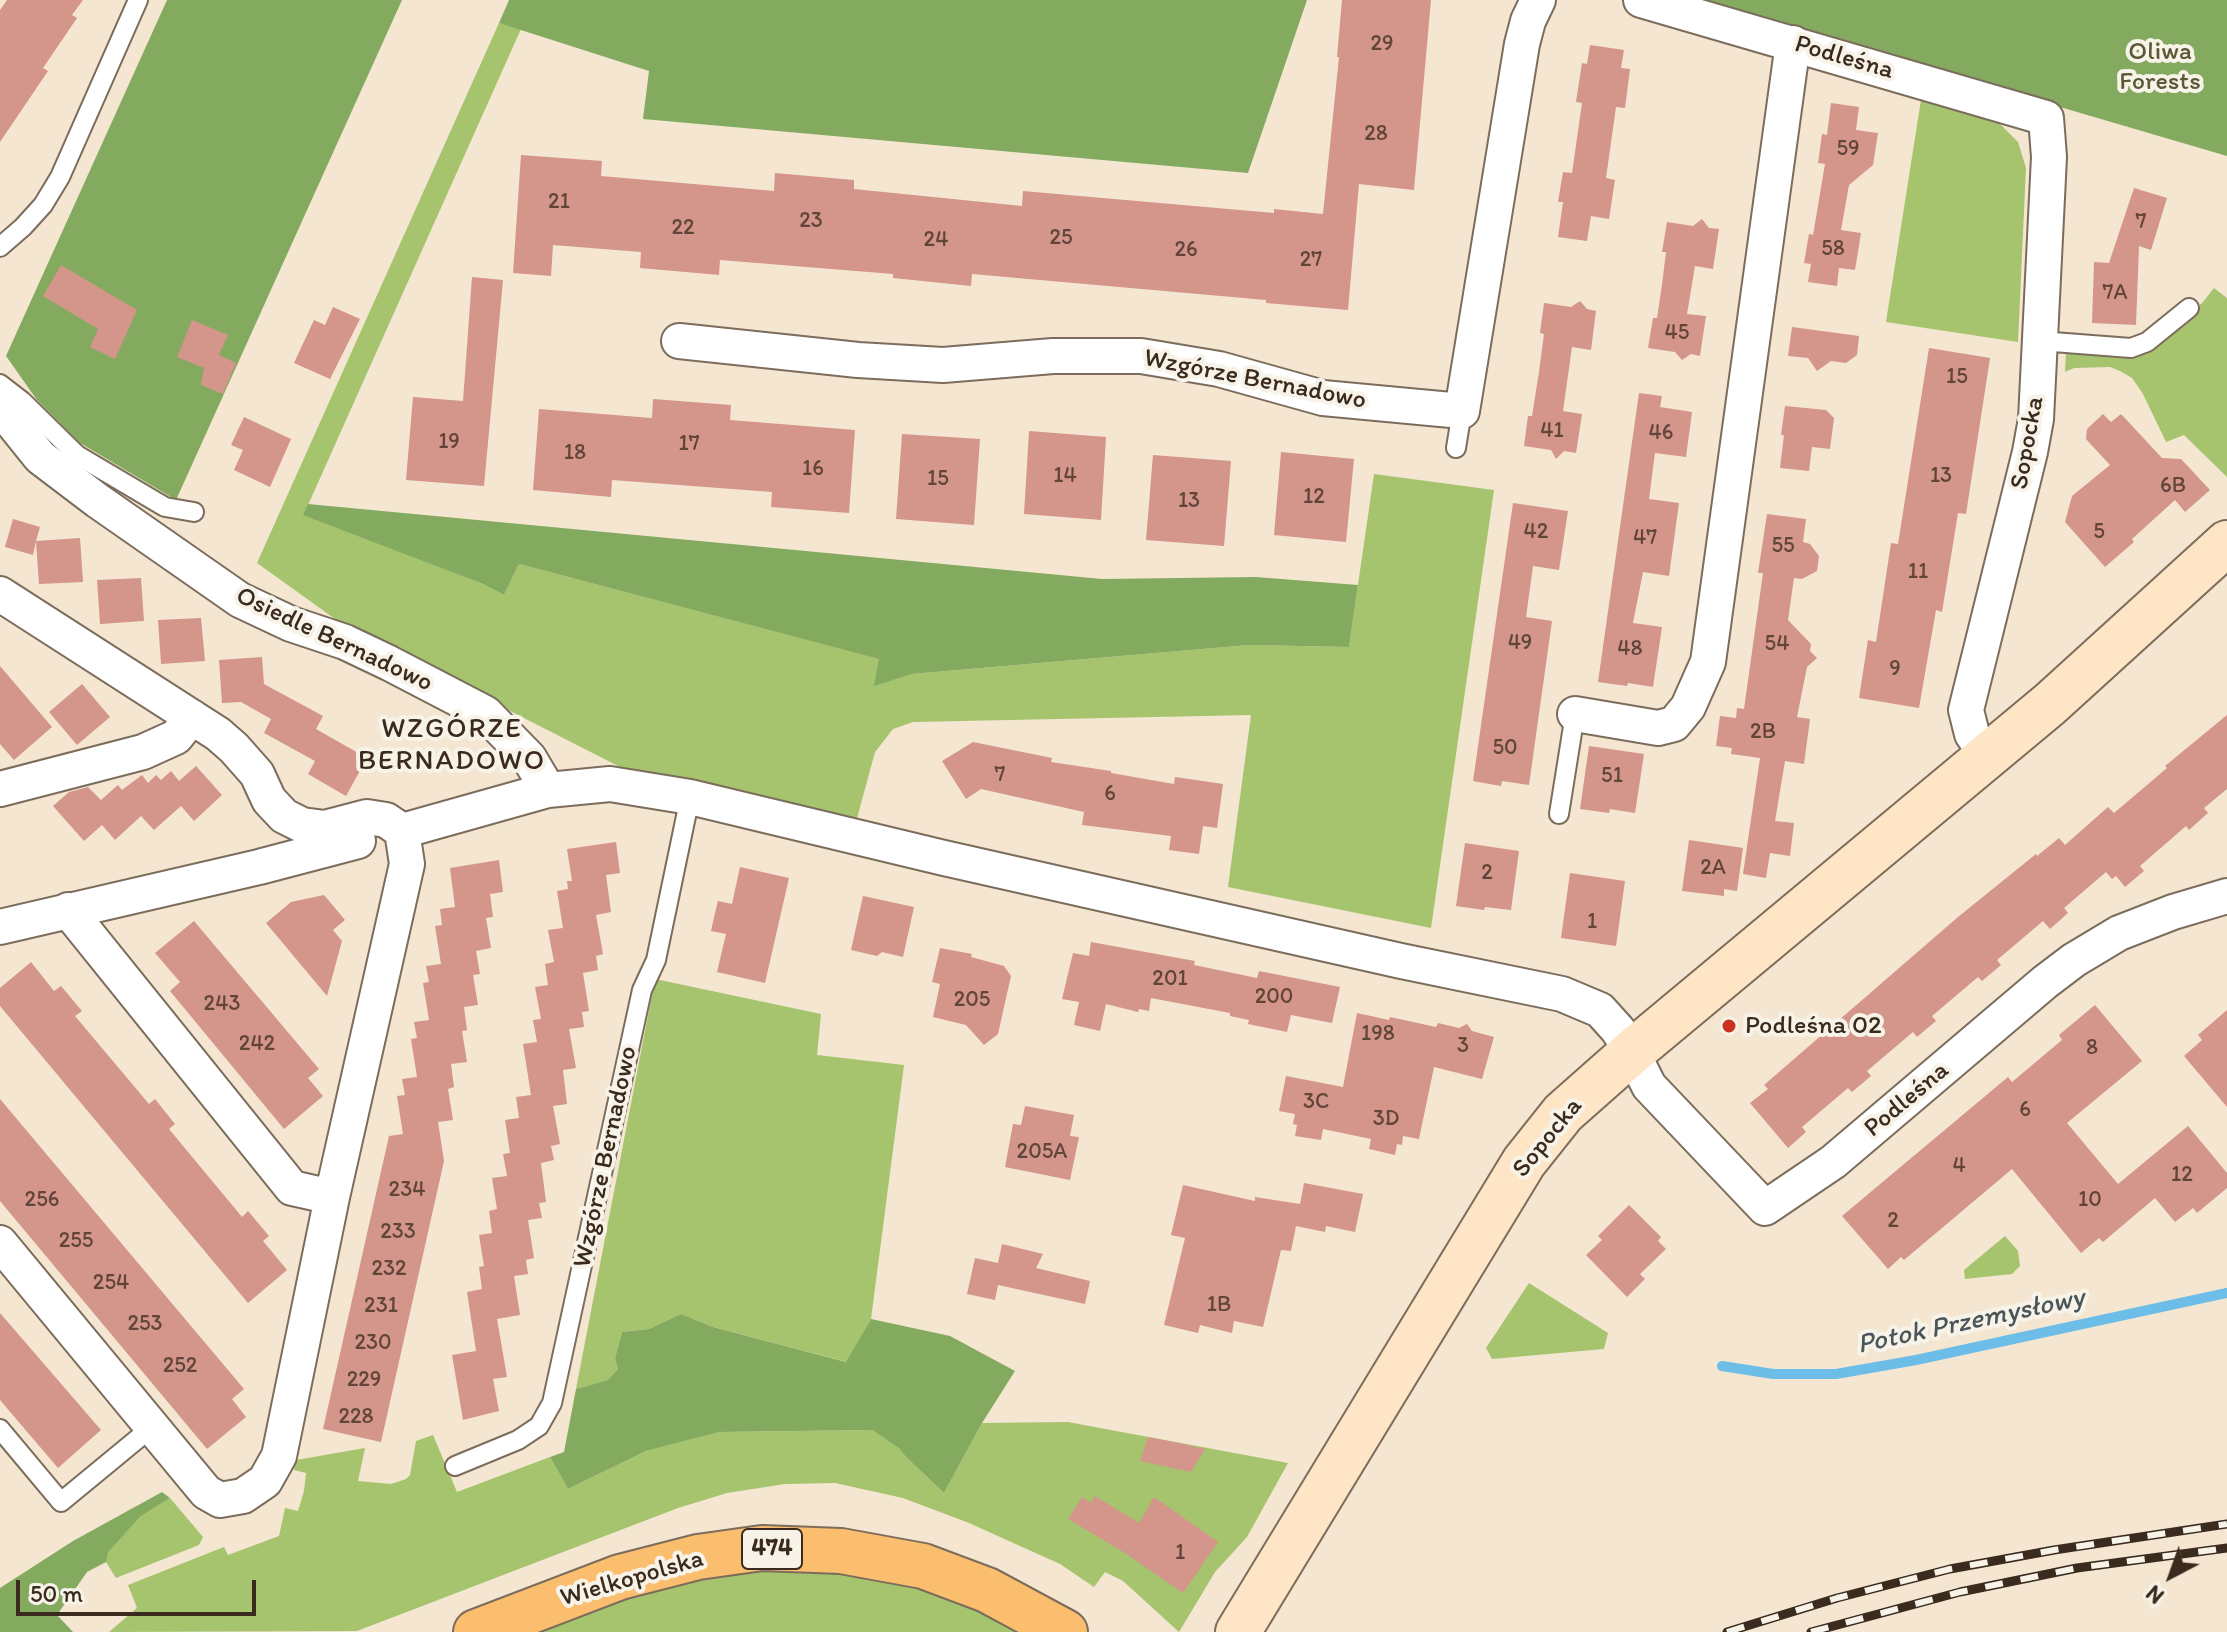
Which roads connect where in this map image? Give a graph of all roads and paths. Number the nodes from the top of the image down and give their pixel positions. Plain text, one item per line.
1 (138, 0) edge
2 (1538, 0) edge
3 (1641, 0) edge
4 (1793, 43) junction
5 (2046, 118) joint
6 (0, 247) edge
7 (2189, 308) dead end
8 (679, 341) dead end
9 (2040, 341) junction
10 (0, 384) edge
11 (0, 407) edge
12 (1462, 411) junction
13 (1456, 448) dead end
14 (194, 512) dead end
15 (2227, 543) edge
16 (0, 594) edge
17 (1575, 714) joint
18 (192, 717) junction
19 (1987, 756) junction
20 (0, 789) edge
21 (548, 790) junction
22 (690, 797) junction
23 (1559, 814) dead end
24 (402, 831) junction
25 (2227, 896) edge
26 (68, 910) junction
27 (0, 927) edge
28 (1632, 1052) junction
29 (332, 1197) junction
30 (0, 1243) edge
31 (152, 1427) junction
32 (0, 1429) edge
33 (455, 1466) dead end
34 (476, 1632) edge
35 (1065, 1632) edge
36 (1238, 1632) edge

1 - 6 lane
2 - 12 street
3 - 4 street, Podleśna
4 - 5 street, Podleśna
4 - 17 street
5 - 9 street, Sopocka
7 - 9 lane
8 - 12 street, Wzgórze Bernadowo
9 - 19 street, Sopocka
10 - 14 lane
11 - 21 street, Osiedle Bernadowo
12 - 13 lane
15 - 19 main road, Sopocka
16 - 18 street
17 - 23 lane
18 - 20 street
18 - 24 street
19 - 28 main road, Sopocka
21 - 22 street
21 - 24 street
22 - 28 street
22 - 33 lane, Wzgórze Bernadowo
24 - 26 street
24 - 29 street
25 - 28 street, Podleśna
26 - 27 street
26 - 29 street
28 - 36 main road, Sopocka
29 - 31 street
30 - 31 street
31 - 32 lane
34 - 35 main road, Wielkopolska / 474

